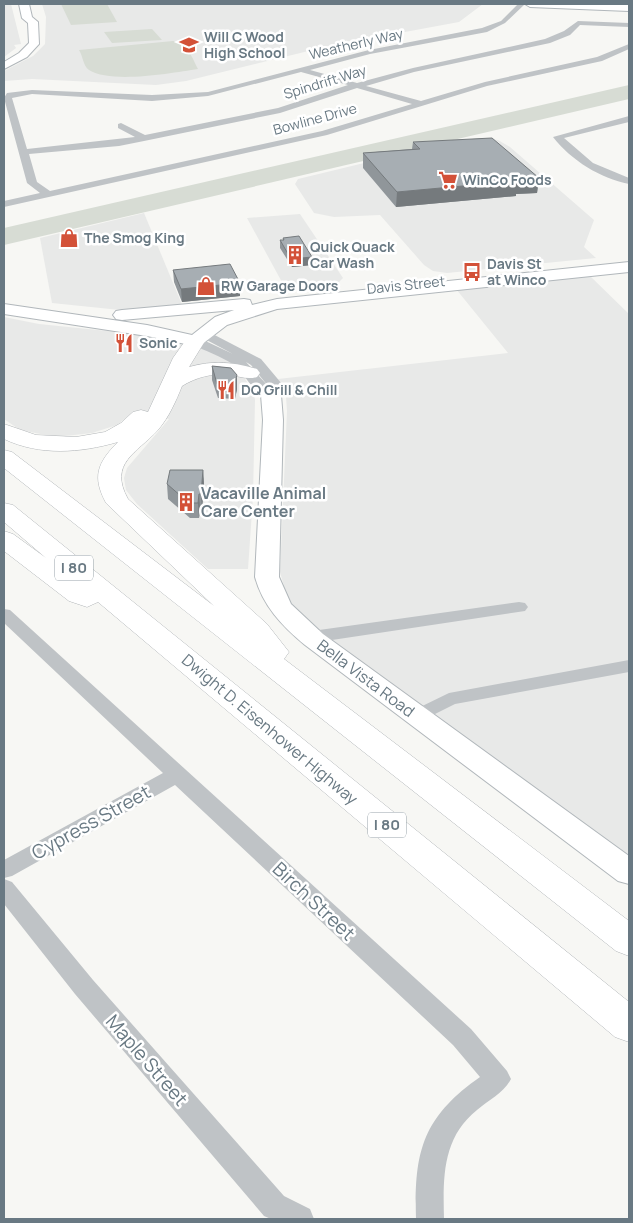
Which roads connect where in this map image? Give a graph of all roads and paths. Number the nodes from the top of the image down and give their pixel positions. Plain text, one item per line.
1 (24, 4) edge
2 (34, 4) edge
3 (522, 4) edge
4 (530, 4) edge
5 (629, 8) edge
6 (33, 22) junction
7 (629, 25) edge
8 (629, 46) edge
9 (616, 53) junction
10 (629, 56) edge
11 (4, 66) edge
12 (565, 67) junction
13 (302, 69) junction
14 (580, 72) dead end
15 (493, 82) junction
16 (358, 86) junction
17 (508, 87) dead end
18 (419, 103) junction
19 (438, 108) dead end
20 (629, 119) edge
21 (121, 126) dead end
22 (144, 138) junction
23 (23, 152) junction
24 (629, 181) edge
25 (48, 194) junction
26 (4, 204) edge
27 (629, 267) edge
28 (4, 296) edge
29 (252, 303) junction
30 (4, 309) edge
31 (122, 315) junction
32 (191, 335) junction
33 (250, 373) junction
34 (174, 382) junction
35 (271, 395) junction
36 (4, 431) edge
37 (4, 457) edge
38 (4, 510) edge
39 (4, 539) edge
40 (519, 606) dead end
41 (4, 614) edge
42 (144, 626) junction
43 (312, 637) junction
44 (629, 666) edge
45 (306, 690) junction
46 (417, 717) junction
47 (178, 774) junction
48 (4, 870) edge
49 (629, 872) edge
50 (4, 888) edge
51 (629, 941) edge
52 (629, 1025) edge
53 (300, 1219) edge
54 (430, 1219) edge

1 - 6 street
2 - 6 street
3 - 13 street, Weatherly Way
4 - 5 street
6 - 11 street
7 - 16 street, Spindrift Way
8 - 9 street, Bowline Drive
9 - 10 street
9 - 12 street, Bowline Drive
12 - 14 street
12 - 15 street, Bowline Drive
13 - 16 street
13 - 23 street, Weatherly Way
15 - 17 street
15 - 18 street, Bowline Drive
16 - 18 street
16 - 22 street, Spindrift Way
18 - 19 street
18 - 25 street, Bowline Drive
20 - 24 street
21 - 22 street
22 - 23 street, Spindrift Way
23 - 25 street
25 - 26 street, Bowline Drive
27 - 29 street, Davis Street
27 - 32 street, Davis Street
28 - 31 street
29 - 31 street
29 - 32 street, Davis Street
30 - 32 street
31 - 32 street
32 - 33 street
32 - 34 highway
32 - 35 street, Bella Vista Road
32 - 36 highway
33 - 34 highway
33 - 35 street
34 - 45 highway
35 - 43 street, Bella Vista Road
37 - 45 highway, I 80
38 - 42 highway, Dwight D. Eisenhower Highway / I 80
39 - 42 highway
40 - 43 street
41 - 47 street, Birch Street
42 - 52 highway, Dwight D. Eisenhower Highway / I 80
43 - 46 street, Bella Vista Road
44 - 46 street
45 - 51 highway, I 80
46 - 49 street, Bella Vista Road
47 - 48 street, Cypress Street
47 - 54 street, Birch Street
50 - 53 street, Maple Street

